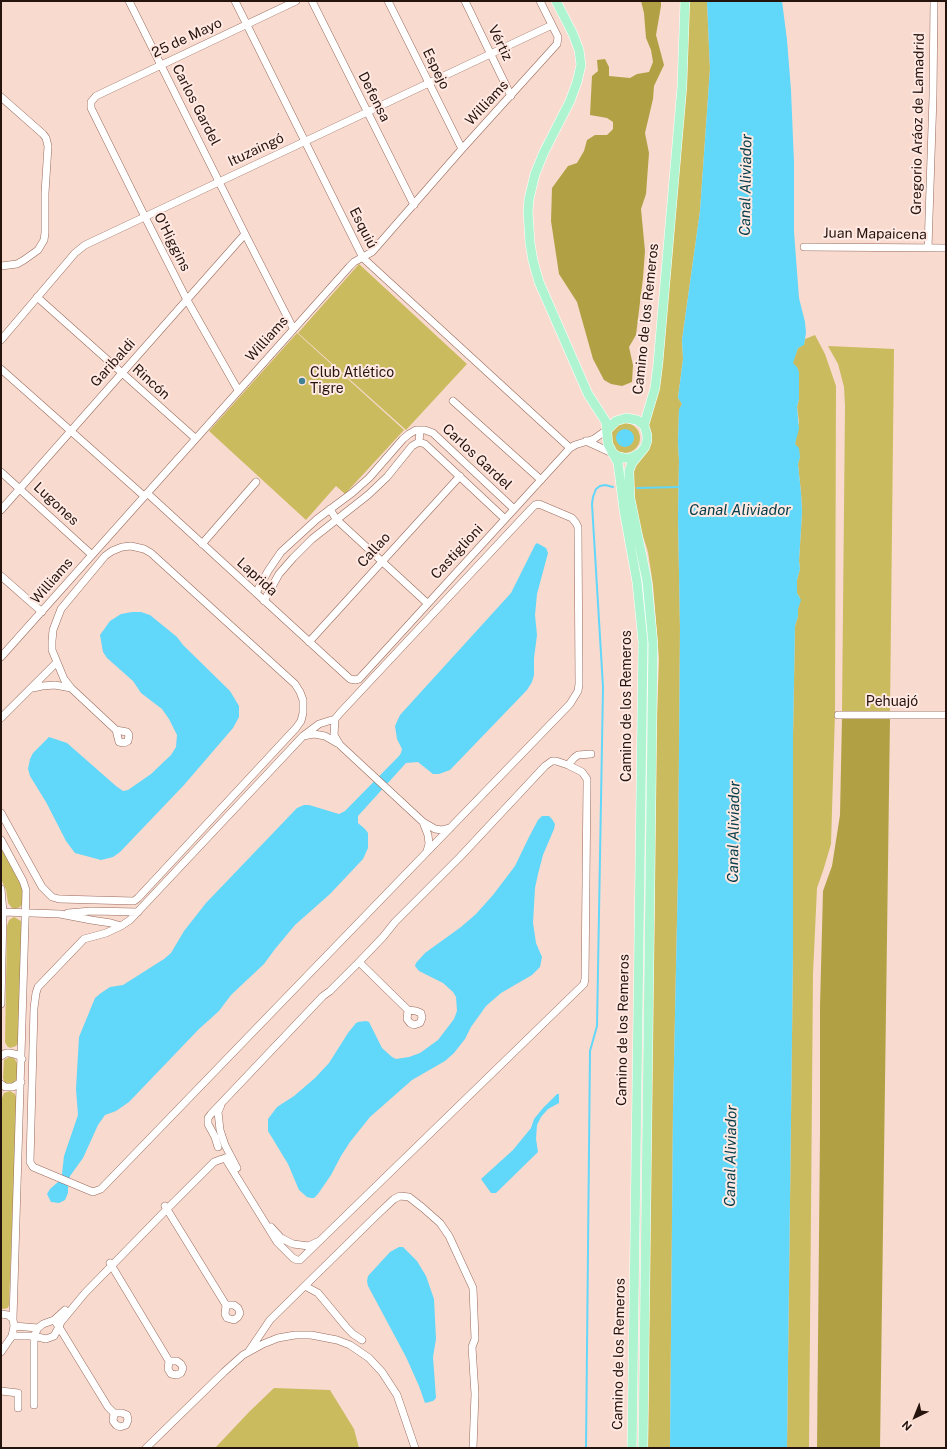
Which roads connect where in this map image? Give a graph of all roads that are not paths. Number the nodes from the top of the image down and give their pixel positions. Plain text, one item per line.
1 (129, 1) edge
2 (235, 1) edge
3 (296, 1) edge
4 (312, 1) edge
5 (388, 1) edge
6 (464, 1) edge
7 (540, 1) edge
8 (556, 1) edge
9 (685, 1) edge
10 (934, 1) edge
11 (247, 24) junction
12 (552, 25) junction
13 (490, 54) junction
14 (161, 65) junction
15 (428, 83) junction
16 (511, 96) junction
17 (1, 97) edge
18 (91, 102) joint
19 (367, 112) junction
20 (306, 142) junction
21 (462, 149) junction
22 (220, 182) junction
23 (414, 205) junction
24 (145, 217) junction
25 (245, 234) junction
26 (804, 246) dead end
27 (928, 248) junction
28 (946, 248) edge
29 (363, 258) junction
30 (1, 266) edge
31 (37, 297) junction
32 (187, 300) junction
33 (293, 328) junction
34 (1, 340) edge
35 (1, 369) edge
36 (121, 372) junction
37 (238, 390) junction
38 (453, 401) dead end
39 (644, 425) junction
40 (608, 429) junction
41 (420, 430) junction
42 (70, 431) junction
43 (195, 438) junction
44 (586, 441) junction
45 (419, 442) junction
46 (570, 448) junction
47 (641, 452) junction
48 (612, 453) junction
49 (1, 472) edge
50 (460, 476) junction
51 (541, 480) junction
52 (256, 482) dead end
53 (20, 488) junction
54 (145, 495) junction
55 (330, 509) junction
56 (514, 509) junction
57 (1, 510) edge
58 (336, 519) junction
59 (505, 519) junction
60 (202, 544) junction
61 (92, 555) junction
62 (381, 561) junction
63 (1, 576) edge
64 (256, 594) junction
65 (264, 601) junction
66 (427, 604) junction
67 (42, 612) junction
68 (309, 642) junction
69 (1, 657) edge
70 (56, 662) junction
71 (350, 679) joint
72 (32, 688) junction
73 (71, 688) junction
74 (838, 715) dead end
75 (946, 715) edge
76 (1, 718) edge
77 (335, 719) junction
78 (116, 730) dead end
79 (303, 736) junction
80 (340, 745) junction
81 (591, 754) dead end
82 (568, 765) junction
83 (1, 813) edge
84 (422, 822) junction
85 (450, 828) junction
86 (1, 840) edge
87 (426, 852) junction
88 (1, 889) edge
89 (3, 912) junction
90 (25, 912) junction
91 (138, 912) junction
92 (60, 914) junction
93 (121, 926) junction
94 (359, 962) junction
95 (1, 1004) edge
96 (408, 1010) dead end
97 (1, 1056) edge
98 (22, 1059) junction
99 (21, 1082) junction
100 (1, 1084) edge
101 (221, 1104) junction
102 (220, 1148) junction
103 (225, 1157) junction
104 (166, 1208) junction
105 (322, 1240) junction
106 (111, 1264) junction
107 (305, 1286) junction
108 (226, 1305) dead end
109 (1, 1314) edge
110 (54, 1320) junction
111 (14, 1323) junction
112 (59, 1327) junction
113 (38, 1328) junction
114 (34, 1336) junction
115 (54, 1336) junction
116 (43, 1339) junction
117 (7, 1340) edge
118 (362, 1340) dead end
119 (69, 1342) junction
120 (35, 1348) junction
121 (249, 1351) junction
122 (1, 1352) edge
123 (169, 1361) dead end
124 (1, 1392) edge
125 (34, 1405) dead end
126 (18, 1408) dead end
127 (114, 1413) dead end
128 (146, 1448) edge
129 (415, 1448) edge
130 (473, 1448) edge
131 (632, 1448) edge
132 (643, 1448) edge

1 - 14 street, Carlos Gardel
2 - 11 street, Esquiú
3 - 11 street, 25 de Mayo
4 - 19 street, Defensa
5 - 15 street, Espejo
6 - 13 street, Vértiz
7 - 12 street
8 - 40 main road, Camino de los Remeros
9 - 39 main road, Camino de los Remeros
10 - 27 street, Gregorio Aráoz de Lamadrid
11 - 14 street, 25 de Mayo
11 - 20 street, Esquiú
12 - 13 street, Ituzaingó
12 - 16 street, Williams
13 - 15 street, Ituzaingó
13 - 16 street, Vértiz
14 - 18 street, 25 de Mayo
14 - 22 street, Carlos Gardel
15 - 19 street, Ituzaingó
15 - 21 street, Espejo
16 - 21 street, Williams
17 - 30 street
18 - 24 street, O'Higgins
19 - 20 street, Ituzaingó
19 - 23 street, Defensa
20 - 22 street, Ituzaingó
20 - 29 street, Esquiú
21 - 23 street, Williams
22 - 24 street, Ituzaingó
22 - 25 street, Carlos Gardel
23 - 29 street, Williams
24 - 31 street, Ituzaingó
24 - 32 street, O'Higgins
25 - 32 street, Garibaldi
25 - 33 street, Carlos Gardel
26 - 27 street, Juan Mapaicena
27 - 28 street, Juan Mapaicena
29 - 33 street, Williams
29 - 46 street, Esquiú
31 - 34 street, Ituzaingó
31 - 36 street, Rincón
32 - 36 street, Garibaldi
32 - 37 street, O'Higgins
33 - 37 street, Williams
35 - 42 street, Laprida
36 - 42 street, Garibaldi
36 - 43 street, Rincón
37 - 43 street, Williams
38 - 51 street
39 - 40 main road
39 - 47 main road, Camino de los Remeros
40 - 44 street, Castiglioni
40 - 48 main road, Camino de los Remeros
41 - 45 street
41 - 55 street
41 - 56 street, Carlos Gardel
42 - 53 street, Garibaldi
42 - 54 street, Laprida
43 - 54 street, Williams
44 - 46 street, Castiglioni
44 - 48 street
45 - 50 street, Carlos Gardel
45 - 58 street
46 - 51 street, Castiglioni
47 - 48 main road
47 - 132 main road, Camino de los Remeros
48 - 131 main road, Camino de los Remeros
49 - 53 street, Lugones
50 - 59 street, Carlos Gardel
50 - 62 street, Callao
51 - 56 street, Castiglioni
52 - 60 street
53 - 57 street, Garibaldi
53 - 61 street, Lugones
54 - 60 street, Laprida
54 - 61 street, Williams
55 - 58 street
55 - 64 street
56 - 59 street, Castiglioni
58 - 62 street
58 - 65 street
59 - 66 street, Castiglioni
60 - 64 street, Laprida
61 - 67 street, Williams
62 - 66 street
62 - 68 street, Callao
63 - 67 street
64 - 65 street, Laprida
65 - 68 street, Laprida
66 - 71 street, Castiglioni
67 - 69 street, Williams
68 - 71 street, Laprida
70 - 72 street
70 - 73 street
70 - 83 street
72 - 73 street
72 - 76 street
73 - 78 street
74 - 75 street, Pehuajó
77 - 79 street
77 - 80 street
77 - 85 street
79 - 80 street
79 - 91 street
80 - 84 street
81 - 82 street
82 - 94 street
82 - 105 street
84 - 85 street
84 - 87 street
85 - 87 street
86 - 90 street
87 - 93 street
88 - 89 street
89 - 90 street
89 - 95 street
90 - 92 street
90 - 98 street
91 - 92 street
91 - 93 street
92 - 93 street
94 - 96 street
94 - 101 street
97 - 98 street
98 - 99 street
99 - 100 street
99 - 111 street
101 - 102 street
101 - 102 street
102 - 103 street
102 - 103 street
102 - 104 street
103 - 104 street
103 - 105 street
103 - 105 street
104 - 106 street
104 - 108 street
106 - 110 street
106 - 112 street
106 - 123 street
107 - 118 street
107 - 121 street
107 - 130 street
109 - 111 street
110 - 112 street
110 - 113 street
111 - 113 street
111 - 117 street
112 - 115 street
112 - 119 street
113 - 114 street
114 - 116 street
114 - 117 street
114 - 120 street
115 - 116 street
115 - 119 street
116 - 120 street
117 - 122 street
119 - 127 street
120 - 125 street
121 - 128 street
121 - 129 street
124 - 126 street

